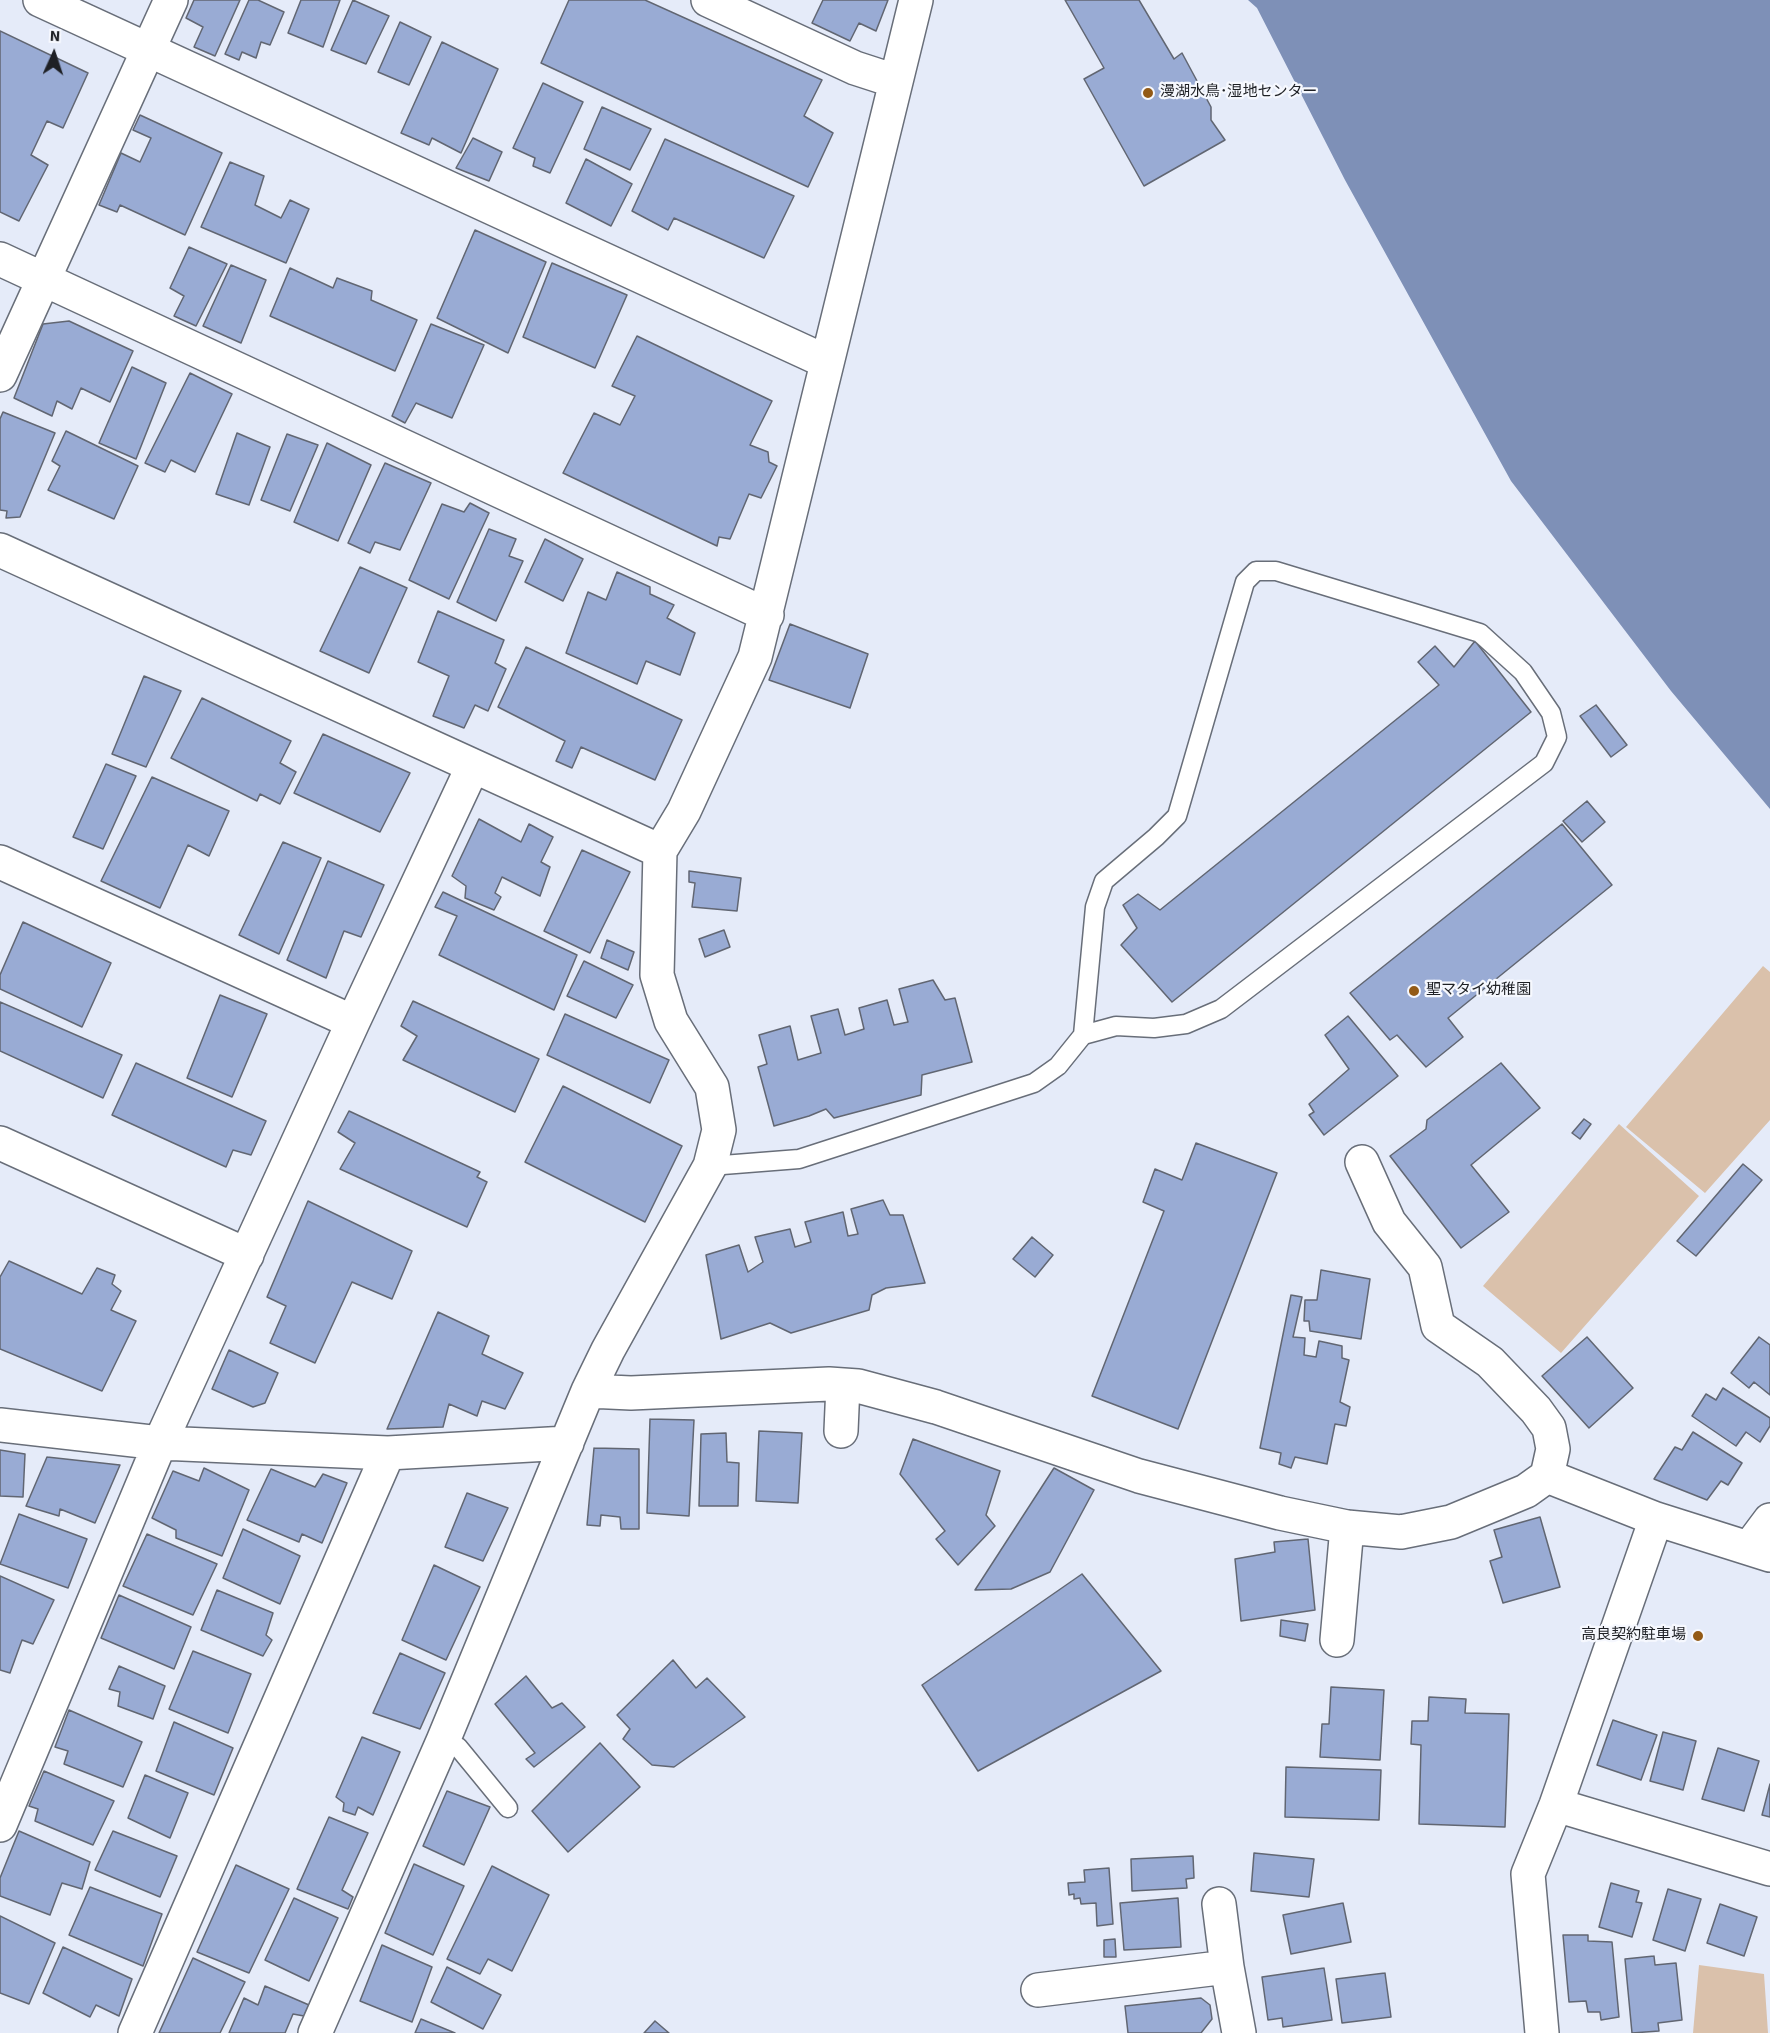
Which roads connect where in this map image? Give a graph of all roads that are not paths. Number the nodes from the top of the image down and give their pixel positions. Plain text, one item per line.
1 (40, 0) edge
2 (171, 0) edge
3 (708, 0) edge
4 (916, 0) edge
5 (149, 50) junction
6 (895, 81) junction
7 (0, 259) edge
8 (45, 279) junction
9 (827, 362) junction
10 (0, 375) edge
11 (0, 550) edge
12 (767, 615) junction
13 (473, 766) junction
14 (660, 851) junction
15 (0, 862) edge
16 (353, 1022) junction
17 (1083, 1035) junction
18 (0, 1143) edge
19 (1362, 1162) dead end
20 (710, 1166) junction
21 (247, 1255) junction
22 (843, 1385) junction
23 (588, 1391) junction
24 (0, 1425) edge
25 (841, 1431) dead end
26 (160, 1443) junction
27 (567, 1443) junction
28 (388, 1453) junction
29 (1547, 1476) junction
30 (1656, 1519) junction
31 (1770, 1520) edge
32 (1347, 1527) junction
33 (1760, 1552) edge
34 (1337, 1640) dead end
35 (443, 1740) junction
36 (1556, 1806) junction
37 (508, 1808) dead end
38 (0, 1825) edge
39 (1770, 1869) edge
40 (1219, 1904) dead end
41 (1227, 1967) junction
42 (1038, 1990) dead end
43 (135, 2033) edge
44 (315, 2033) edge
45 (1239, 2033) edge
46 (1542, 2033) edge

1 - 5 street
2 - 5 street
3 - 6 street
4 - 6 street
5 - 8 street
5 - 9 street
6 - 9 street
7 - 8 street
8 - 10 street
8 - 12 street
9 - 12 street
11 - 13 street
12 - 14 street
13 - 14 street
13 - 16 street
14 - 20 street
15 - 16 street
16 - 21 street
17 - 17 lane
17 - 20 lane
18 - 21 street
19 - 29 street
20 - 23 street
21 - 26 street
22 - 23 street
22 - 25 street
22 - 32 street
23 - 27 street
24 - 26 street
26 - 28 street
26 - 38 street
27 - 28 street
27 - 35 street
28 - 43 street
29 - 30 street
29 - 32 street
30 - 33 street
30 - 36 street
31 - 33 street
32 - 34 street
35 - 37 lane
35 - 44 street
36 - 39 street
36 - 46 street
40 - 41 street
41 - 42 street
41 - 45 street

